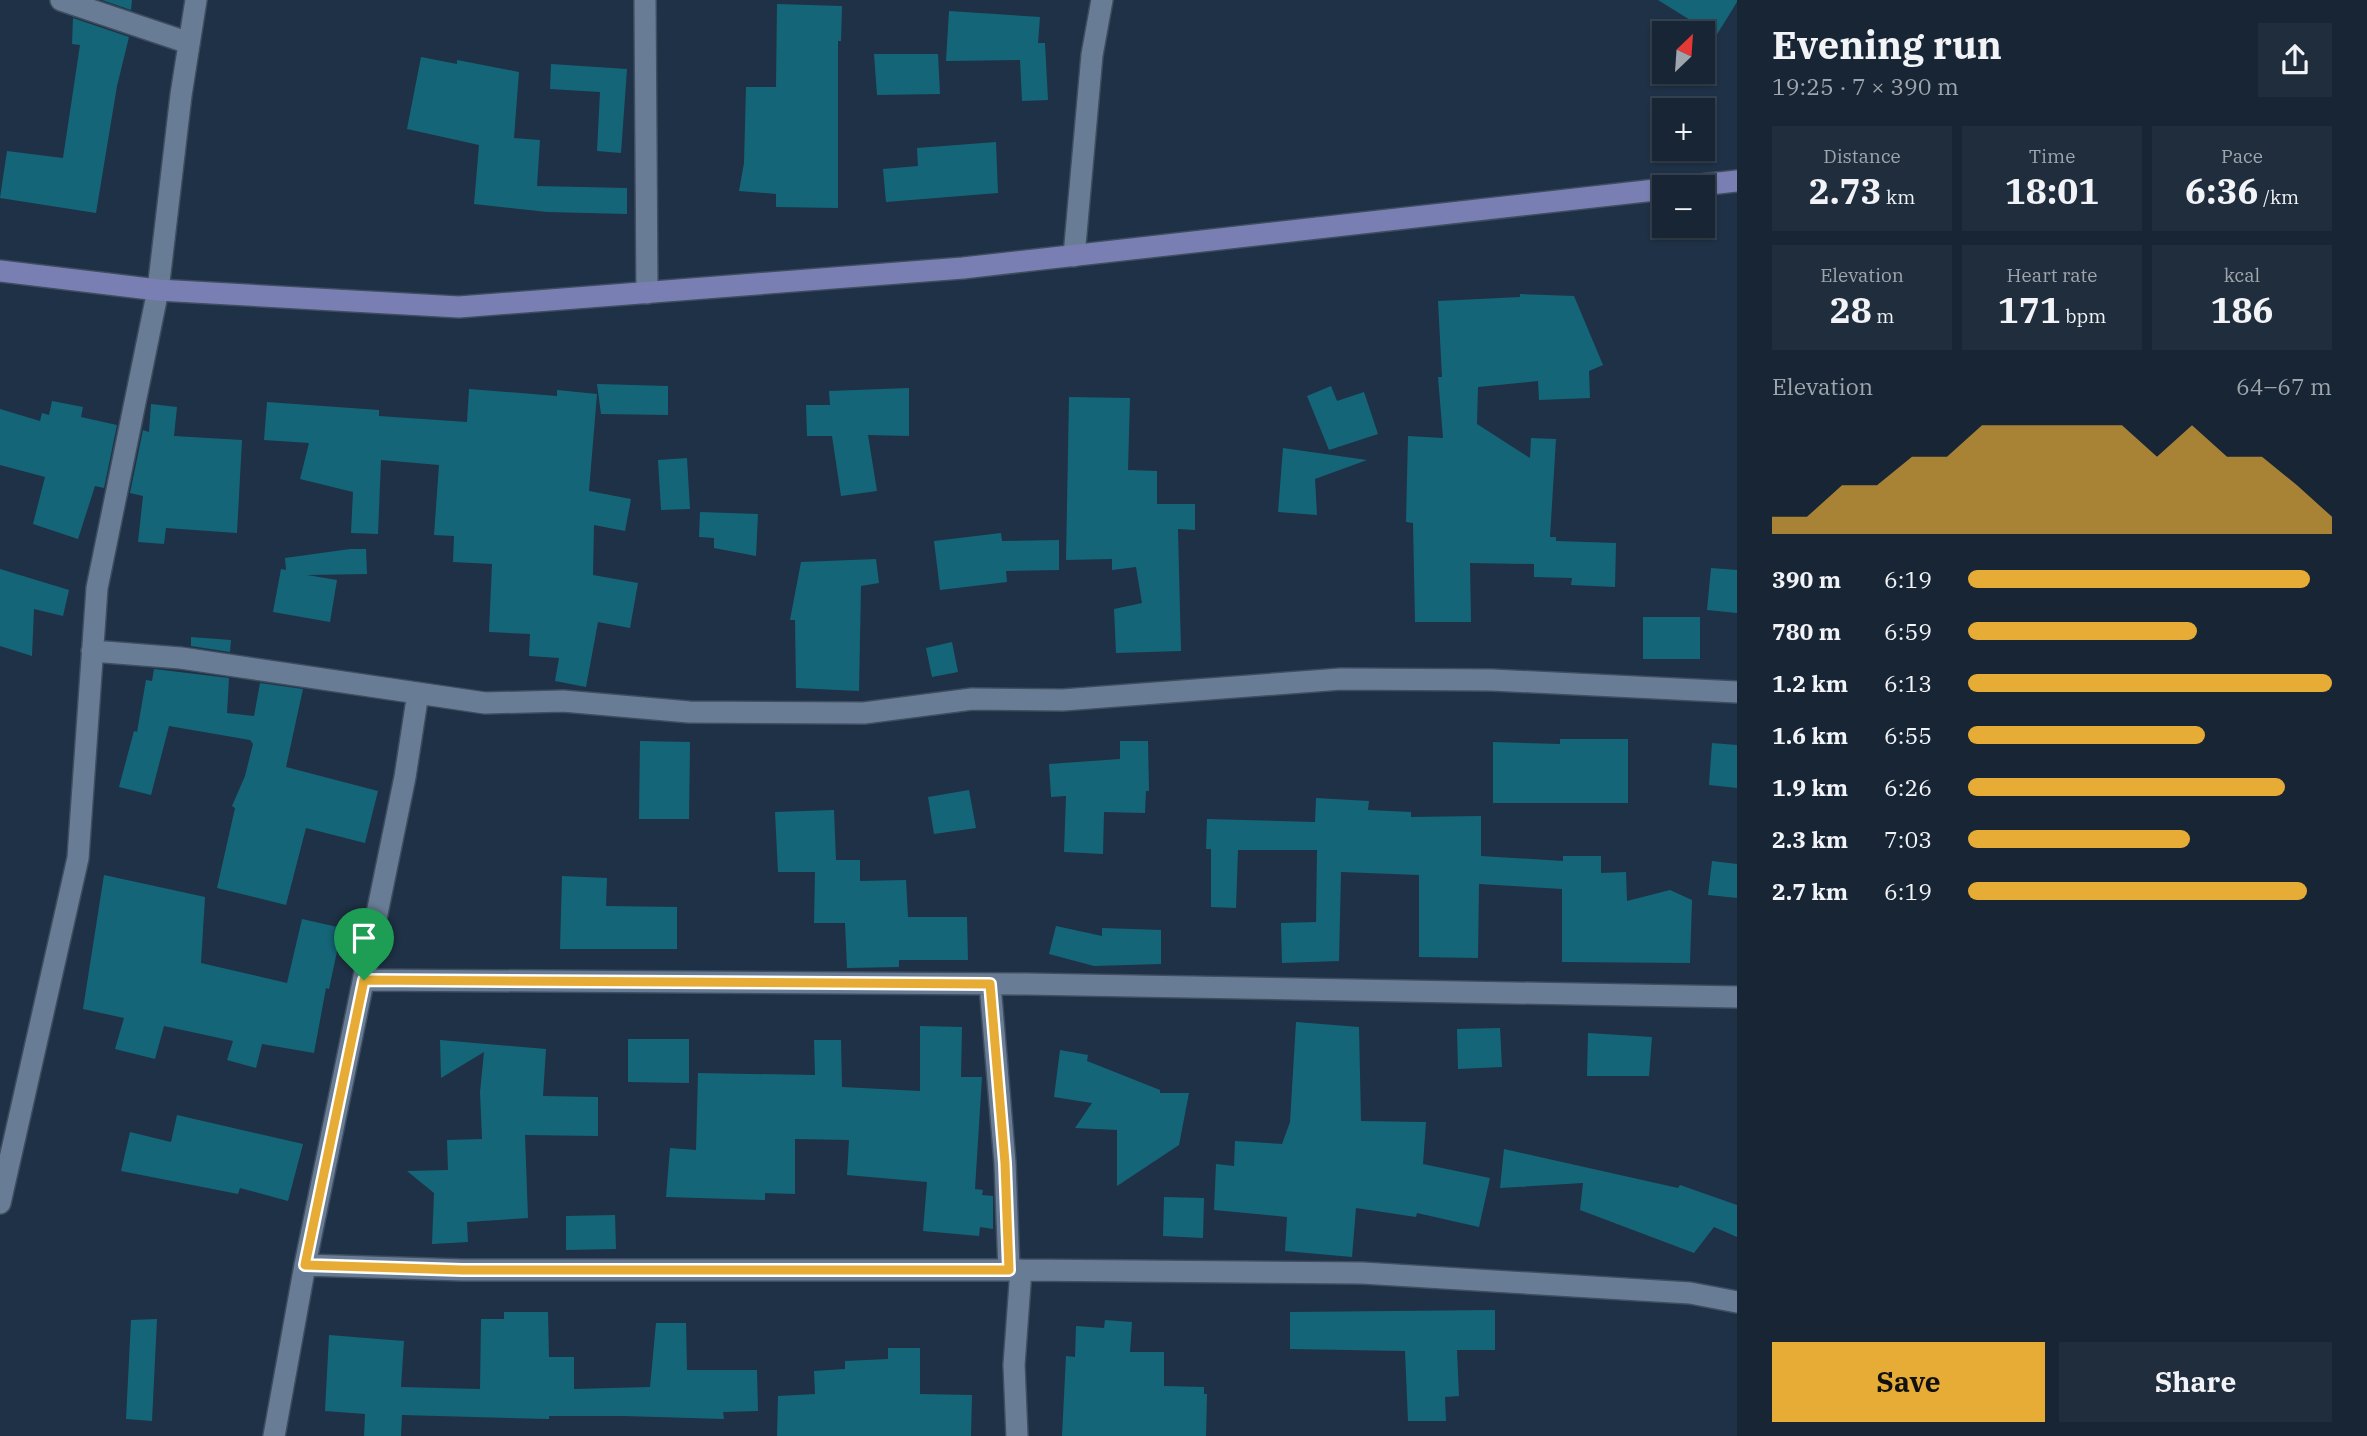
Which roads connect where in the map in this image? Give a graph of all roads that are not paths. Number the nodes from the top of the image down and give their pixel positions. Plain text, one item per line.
1 (61, 0) edge
2 (196, 0) edge
3 (645, 0) edge
4 (1102, 0) edge
5 (189, 43) junction
6 (1737, 181) edge
7 (1715, 183) edge
8 (1652, 190) edge
9 (1074, 256) junction
10 (0, 271) edge
11 (158, 290) junction
12 (647, 293) junction
13 (92, 650) junction
14 (1737, 692) edge
15 (418, 693) junction
16 (364, 980) junction
17 (990, 984) junction
18 (1737, 997) edge
19 (0, 1203) edge
20 (305, 1265) junction
21 (1015, 1270) junction
22 (1737, 1302) edge
23 (274, 1436) edge
24 (1017, 1436) edge

1 - 5 street
2 - 5 street
3 - 12 street
4 - 9 street
5 - 11 street
6 - 7 main road
8 - 9 main road
9 - 12 main road
10 - 11 main road
11 - 12 main road
11 - 13 street
13 - 15 street
13 - 19 street
14 - 15 street
15 - 16 street
16 - 17 street
16 - 20 street
17 - 18 street
17 - 21 street
20 - 21 street
20 - 23 street
21 - 22 street
21 - 24 street

